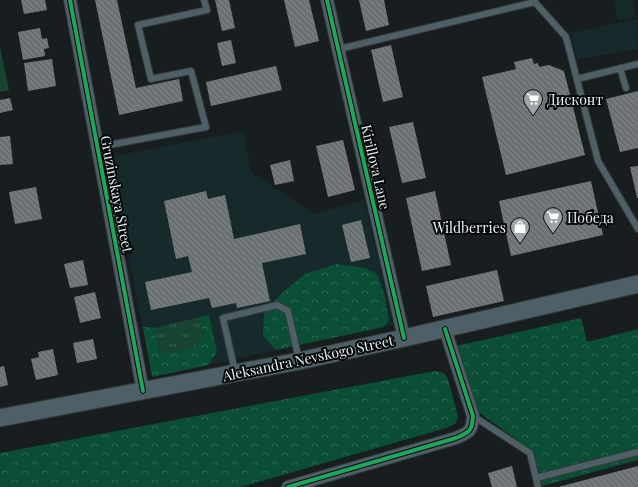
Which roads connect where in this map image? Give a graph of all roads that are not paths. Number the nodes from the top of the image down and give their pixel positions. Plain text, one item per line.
1 (70, 0) edge
2 (204, 0) edge
3 (328, 0) edge
4 (534, 1) edge
5 (339, 49) junction
6 (638, 64) edge
7 (620, 68) junction
8 (576, 79) junction
9 (626, 88) dead end
10 (98, 147) junction
11 (638, 229) edge
12 (638, 284) edge
13 (445, 329) junction
14 (404, 338) junction
15 (299, 361) junction
16 (235, 373) junction
17 (143, 391) junction
18 (473, 416) junction
19 (0, 418) edge
20 (638, 452) edge
21 (536, 478) junction
22 (288, 487) edge
23 (538, 487) edge

1 - 10 street, Gruzinskaya Street
2 - 10 lane
3 - 5 street, Kirillova Lane
4 - 5 lane
4 - 8 lane
5 - 14 street, Kirillova Lane
6 - 7 lane
7 - 8 lane
7 - 9 lane
8 - 11 lane
10 - 17 street, Gruzinskaya Street
12 - 13 main road, Aleksandra Nevskogo Street
13 - 14 main road, Aleksandra Nevskogo Street
13 - 18 street
14 - 15 main road, Aleksandra Nevskogo Street
15 - 16 main road, Aleksandra Nevskogo Street
15 - 16 lane
16 - 17 main road, Aleksandra Nevskogo Street
17 - 19 main road, Aleksandra Nevskogo Street
18 - 21 lane
18 - 22 street
20 - 21 lane
21 - 23 lane

